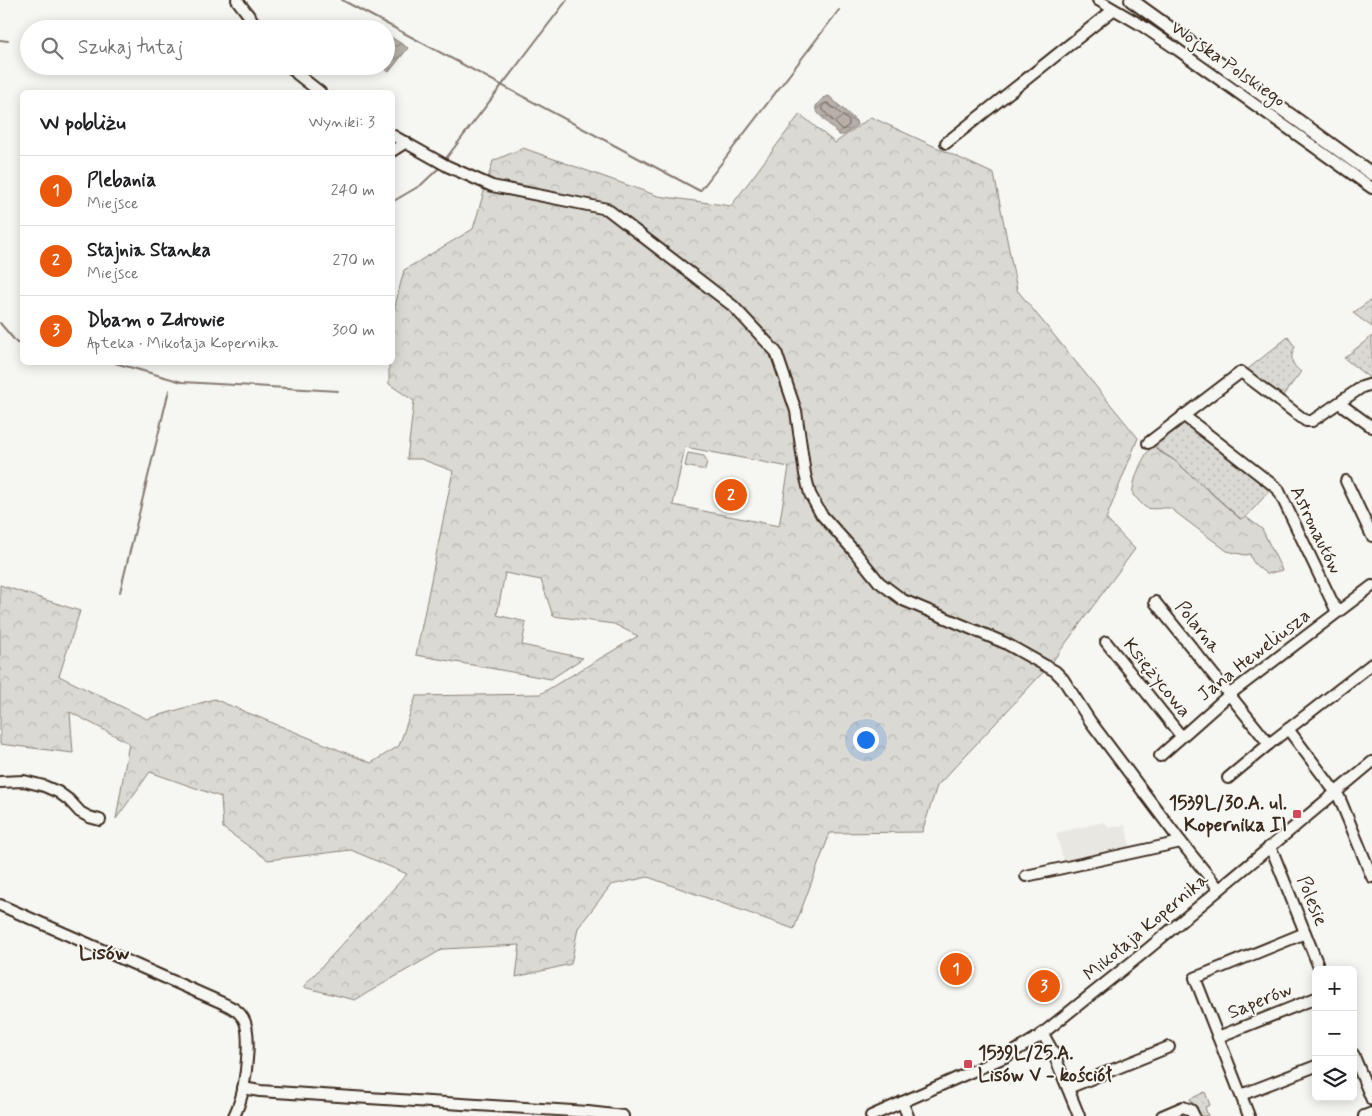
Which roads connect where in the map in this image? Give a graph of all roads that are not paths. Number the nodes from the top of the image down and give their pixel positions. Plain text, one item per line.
1 (236, 0) edge
2 (1098, 0) edge
3 (1131, 0) edge
4 (1113, 10) junction
5 (252, 20) edge
6 (298, 75) edge
7 (317, 90) edge
8 (395, 136) edge
9 (406, 142) junction
10 (946, 143) dead end
11 (395, 149) edge
12 (1372, 174) edge
13 (1372, 188) edge
14 (1372, 384) edge
15 (1340, 403) junction
16 (1183, 415) junction
17 (1372, 427) edge
18 (1148, 443) dead end
19 (1346, 481) dead end
20 (1372, 536) edge
21 (1372, 586) edge
22 (1155, 602) dead end
23 (1337, 612) junction
24 (1106, 642) dead end
25 (1372, 664) edge
26 (1230, 694) junction
27 (1288, 729) junction
28 (1181, 736) junction
29 (1269, 744) junction
30 (1160, 756) dead end
31 (1372, 762) edge
32 (1228, 778) dead end
33 (0, 782) edge
34 (1335, 792) junction
35 (100, 820) dead end
36 (1181, 842) junction
37 (1269, 847) junction
38 (1026, 876) dead end
39 (1372, 877) edge
40 (1219, 889) junction
41 (0, 905) edge
42 (1305, 933) junction
43 (1318, 966) edge
44 (1312, 1000) edge
45 (1043, 1034) junction
46 (1218, 1037) junction
47 (1169, 1048) dead end
48 (1354, 1056) edge
49 (1312, 1068) edge
50 (244, 1088) junction
51 (1068, 1088) junction
52 (1241, 1095) junction
53 (1372, 1100) edge
54 (902, 1102) junction
55 (1191, 1112) edge
56 (1372, 1113) edge
57 (234, 1116) edge
58 (623, 1116) edge
59 (871, 1116) edge
60 (908, 1116) edge
61 (1079, 1116) edge
62 (1162, 1116) edge
63 (1249, 1116) edge
64 (1364, 1116) edge

1 - 5 street
2 - 4 street, Wojska Polskiego
3 - 12 main road, Wojska Polskiego
4 - 10 street
4 - 13 street, Wojska Polskiego
6 - 7 street
8 - 9 street
9 - 11 street
9 - 36 street
14 - 15 street
15 - 16 street
15 - 17 street
16 - 18 street
16 - 23 street, Astronautów
19 - 20 street
21 - 23 street, Jana Heweliusza
22 - 26 street, Polarna
23 - 26 street, Jana Heweliusza
24 - 28 street, Księżycowa
25 - 27 street
26 - 28 street, Jana Heweliusza
26 - 29 street, Polarna
27 - 29 street
27 - 34 street
28 - 30 street, Jana Heweliusza
29 - 32 street
31 - 34 street, Mikołaja Kopernika
33 - 35 street
34 - 37 street, Mikołaja Kopernika
34 - 39 street
36 - 38 street
36 - 40 street
37 - 40 street, Mikołaja Kopernika
37 - 42 street, Polesie
40 - 45 street, Mikołaja Kopernika
41 - 50 street
42 - 43 street, Polesie
42 - 46 street
44 - 46 street, Saperów
45 - 51 street
45 - 54 street, Mikołaja Kopernika
46 - 52 street
47 - 51 street
48 - 53 street
49 - 52 street
50 - 57 street
50 - 58 street
51 - 61 street
52 - 63 street
54 - 59 street, Mikołaja Kopernika
54 - 60 street
55 - 62 street
56 - 64 street

